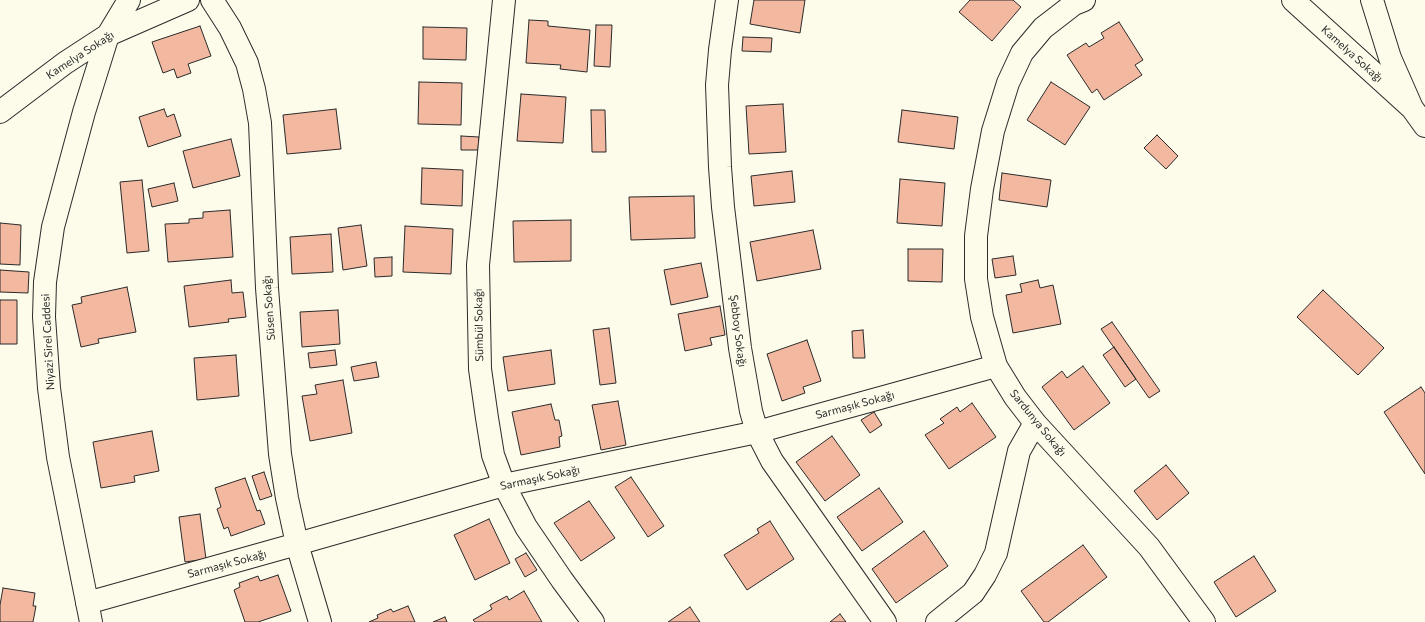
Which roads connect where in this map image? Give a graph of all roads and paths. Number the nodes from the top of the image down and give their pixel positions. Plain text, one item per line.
1 (129, 0) edge
2 (188, 0) edge
3 (212, 0) edge
4 (504, 0) edge
5 (727, 0) edge
6 (1084, 0) edge
7 (1293, 0) edge
8 (1372, 0) edge
9 (108, 35) junction
10 (1412, 108) junction
11 (0, 112) edge
12 (1425, 126) edge
13 (996, 366) junction
14 (1035, 423) junction
15 (757, 432) junction
16 (504, 485) junction
17 (297, 544) junction
18 (89, 612) edge
19 (320, 622) edge
20 (593, 622) edge
21 (885, 622) edge
22 (937, 622) edge
23 (1204, 622) edge

1 - 9 street, Niyazi Sirel Caddesi
2 - 9 street, Kamelya Sokağı
3 - 17 street, Süsen Sokağı
4 - 16 street, Sümbül Sokağı
5 - 15 street, Şebboy Sokağı
6 - 13 street, Sardunya Sokağı
7 - 10 street, Kamelya Sokağı
8 - 10 street
9 - 11 street, Kamelya Sokağı
9 - 18 street, Niyazi Sirel Caddesi
10 - 12 street
13 - 14 street, Sardunya Sokağı
13 - 15 street, Sarmaşık Sokağı
14 - 22 street
14 - 23 street, Sardunya Sokağı
15 - 16 street, Sarmaşık Sokağı
15 - 21 street, Şebboy Sokağı
16 - 17 street, Sarmaşık Sokağı
16 - 20 street, Sümbül Sokağı
17 - 18 street, Sarmaşık Sokağı
17 - 19 street, Süsen Sokağı

